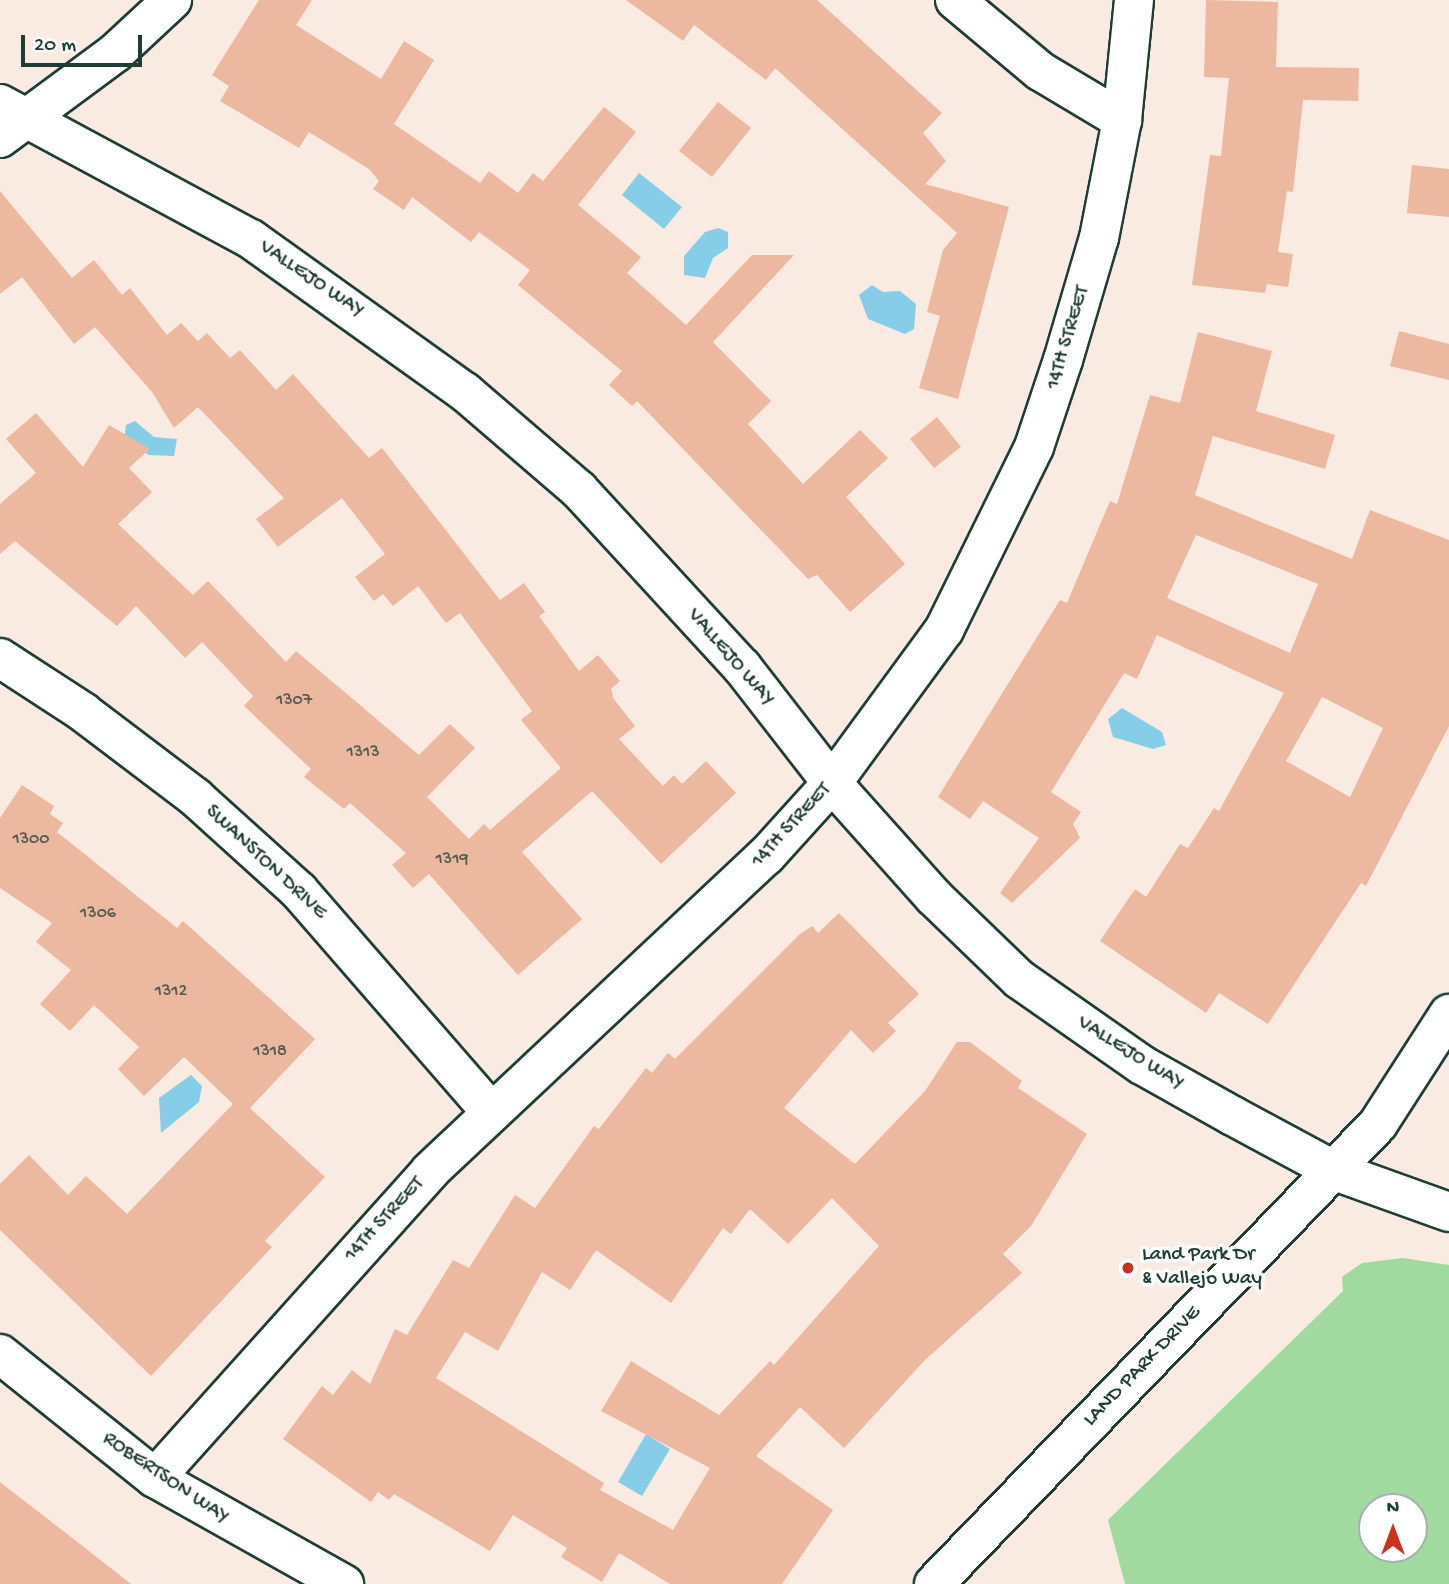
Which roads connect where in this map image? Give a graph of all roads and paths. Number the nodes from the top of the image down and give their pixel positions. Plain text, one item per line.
1 (172, 0) edge
2 (955, 0) edge
3 (1134, 0) edge
4 (10, 120) edge
5 (1122, 120) junction
6 (0, 659) edge
7 (832, 783) junction
8 (1449, 1014) edge
9 (491, 1112) junction
10 (1335, 1171) junction
11 (1449, 1212) edge
12 (0, 1354) edge
13 (155, 1478) junction
14 (344, 1584) edge
15 (934, 1584) edge

1 - 4 street
2 - 5 street
3 - 5 street, 14TH STREET
4 - 7 street, VALLEJO WAY
5 - 7 street, 14TH STREET
6 - 9 street, SWANSTON DRIVE
7 - 9 street, 14TH STREET
7 - 10 street, VALLEJO WAY
8 - 10 street, LAND PARK DRIVE
9 - 13 street, 14TH STREET
10 - 11 street, VALLEJO WAY
10 - 15 street, LAND PARK DRIVE
12 - 13 street, ROBERTSON WAY
13 - 14 street, ROBERTSON WAY

